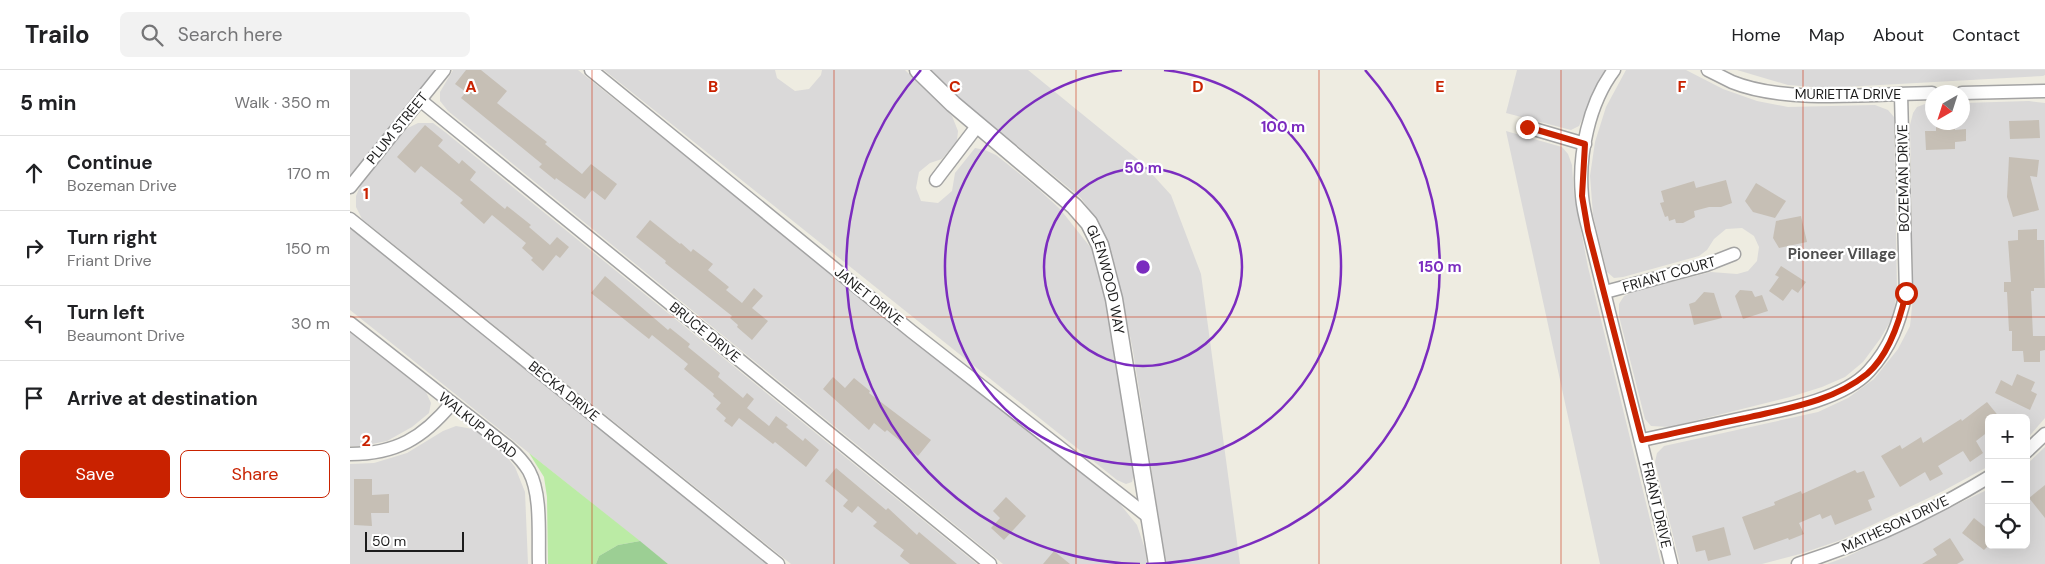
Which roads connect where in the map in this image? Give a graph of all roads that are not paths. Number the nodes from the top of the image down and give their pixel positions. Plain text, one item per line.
1 (444, 70) edge
2 (591, 70) edge
3 (918, 70) edge
4 (1614, 70) edge
5 (1708, 70) edge
6 (2045, 91) edge
7 (1925, 93) edge
8 (1970, 93) edge
9 (1901, 94) junction
10 (420, 100) junction
11 (978, 125) junction
12 (1527, 127) dead end
13 (1585, 144) junction
14 (936, 180) dead end
15 (350, 187) edge
16 (350, 219) edge
17 (1734, 254) dead end
18 (1604, 292) junction
19 (350, 323) edge
20 (452, 403) junction
21 (2045, 434) edge
22 (1642, 440) junction
23 (2030, 448) edge
24 (350, 454) edge
25 (1985, 479) edge
26 (1150, 518) junction
27 (539, 564) edge
28 (778, 564) edge
29 (990, 564) edge
30 (1157, 564) edge
31 (1671, 564) edge
32 (1798, 564) edge

1 - 10 street, PLUM STREET
2 - 26 street, JANET DRIVE
3 - 11 street, GLENWOOD WAY
4 - 13 street, FRIANT DRIVE
5 - 9 street, MURIETTA DRIVE
6 - 8 street
7 - 9 street, MURIETTA DRIVE
9 - 22 street, BOZEMAN DRIVE
10 - 15 street, PLUM STREET
10 - 29 street, BRUCE DRIVE
11 - 14 street
11 - 26 street, GLENWOOD WAY
12 - 13 street
13 - 18 street, FRIANT DRIVE
16 - 28 street, BECKA DRIVE
17 - 18 street, FRIANT COURT
18 - 22 street, FRIANT DRIVE
19 - 20 street, WALKUP ROAD
20 - 24 street
20 - 27 street, WALKUP ROAD
21 - 23 street
22 - 31 street, FRIANT DRIVE
25 - 32 street, MATHESON DRIVE
26 - 30 street, GLENWOOD WAY

